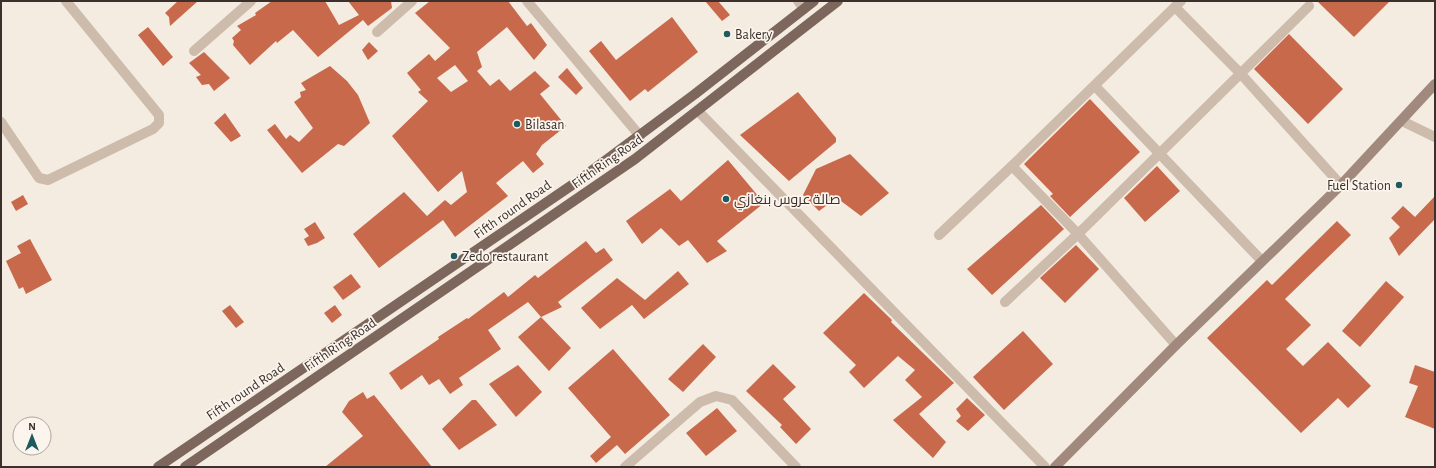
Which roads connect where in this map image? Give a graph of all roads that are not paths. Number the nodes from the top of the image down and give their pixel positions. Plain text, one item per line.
1 (66, 1) edge
2 (251, 1) edge
3 (412, 1) edge
4 (528, 1) edge
5 (814, 1) edge
6 (838, 1) edge
7 (1178, 4) edge
8 (801, 5) edge
9 (1309, 6) dead end
10 (377, 32) dead end
11 (194, 50) dead end
12 (1240, 73) junction
13 (1435, 84) edge
14 (1095, 86) junction
15 (698, 111) junction
16 (1402, 121) junction
17 (1, 122) edge
18 (640, 136) junction
19 (1435, 137) edge
20 (1160, 154) junction
21 (1012, 166) junction
22 (1341, 185) junction
23 (1078, 234) junction
24 (939, 235) dead end
25 (1262, 261) junction
26 (1005, 302) dead end
27 (1176, 345) junction
28 (158, 467) edge
29 (185, 467) edge
30 (625, 467) edge
31 (796, 467) edge
32 (1045, 467) edge
33 (1055, 467) edge

1 - 17 street
2 - 11 street
3 - 10 street
4 - 18 street
5 - 8 main road, Fifth round Road
6 - 15 main road, Fifth Ring Road
7 - 12 street
7 - 14 street
8 - 18 main road, Fifth round Road
9 - 12 street
12 - 20 street
12 - 22 street
13 - 16 main road
14 - 20 street
14 - 21 street
15 - 29 main road, Fifth Ring Road
15 - 32 street
16 - 19 street
16 - 22 main road
18 - 28 main road, Fifth round Road
20 - 23 street
20 - 25 street
21 - 23 street
21 - 24 street
22 - 25 main road
23 - 26 street
23 - 27 street
25 - 27 main road
27 - 33 main road
30 - 31 street

